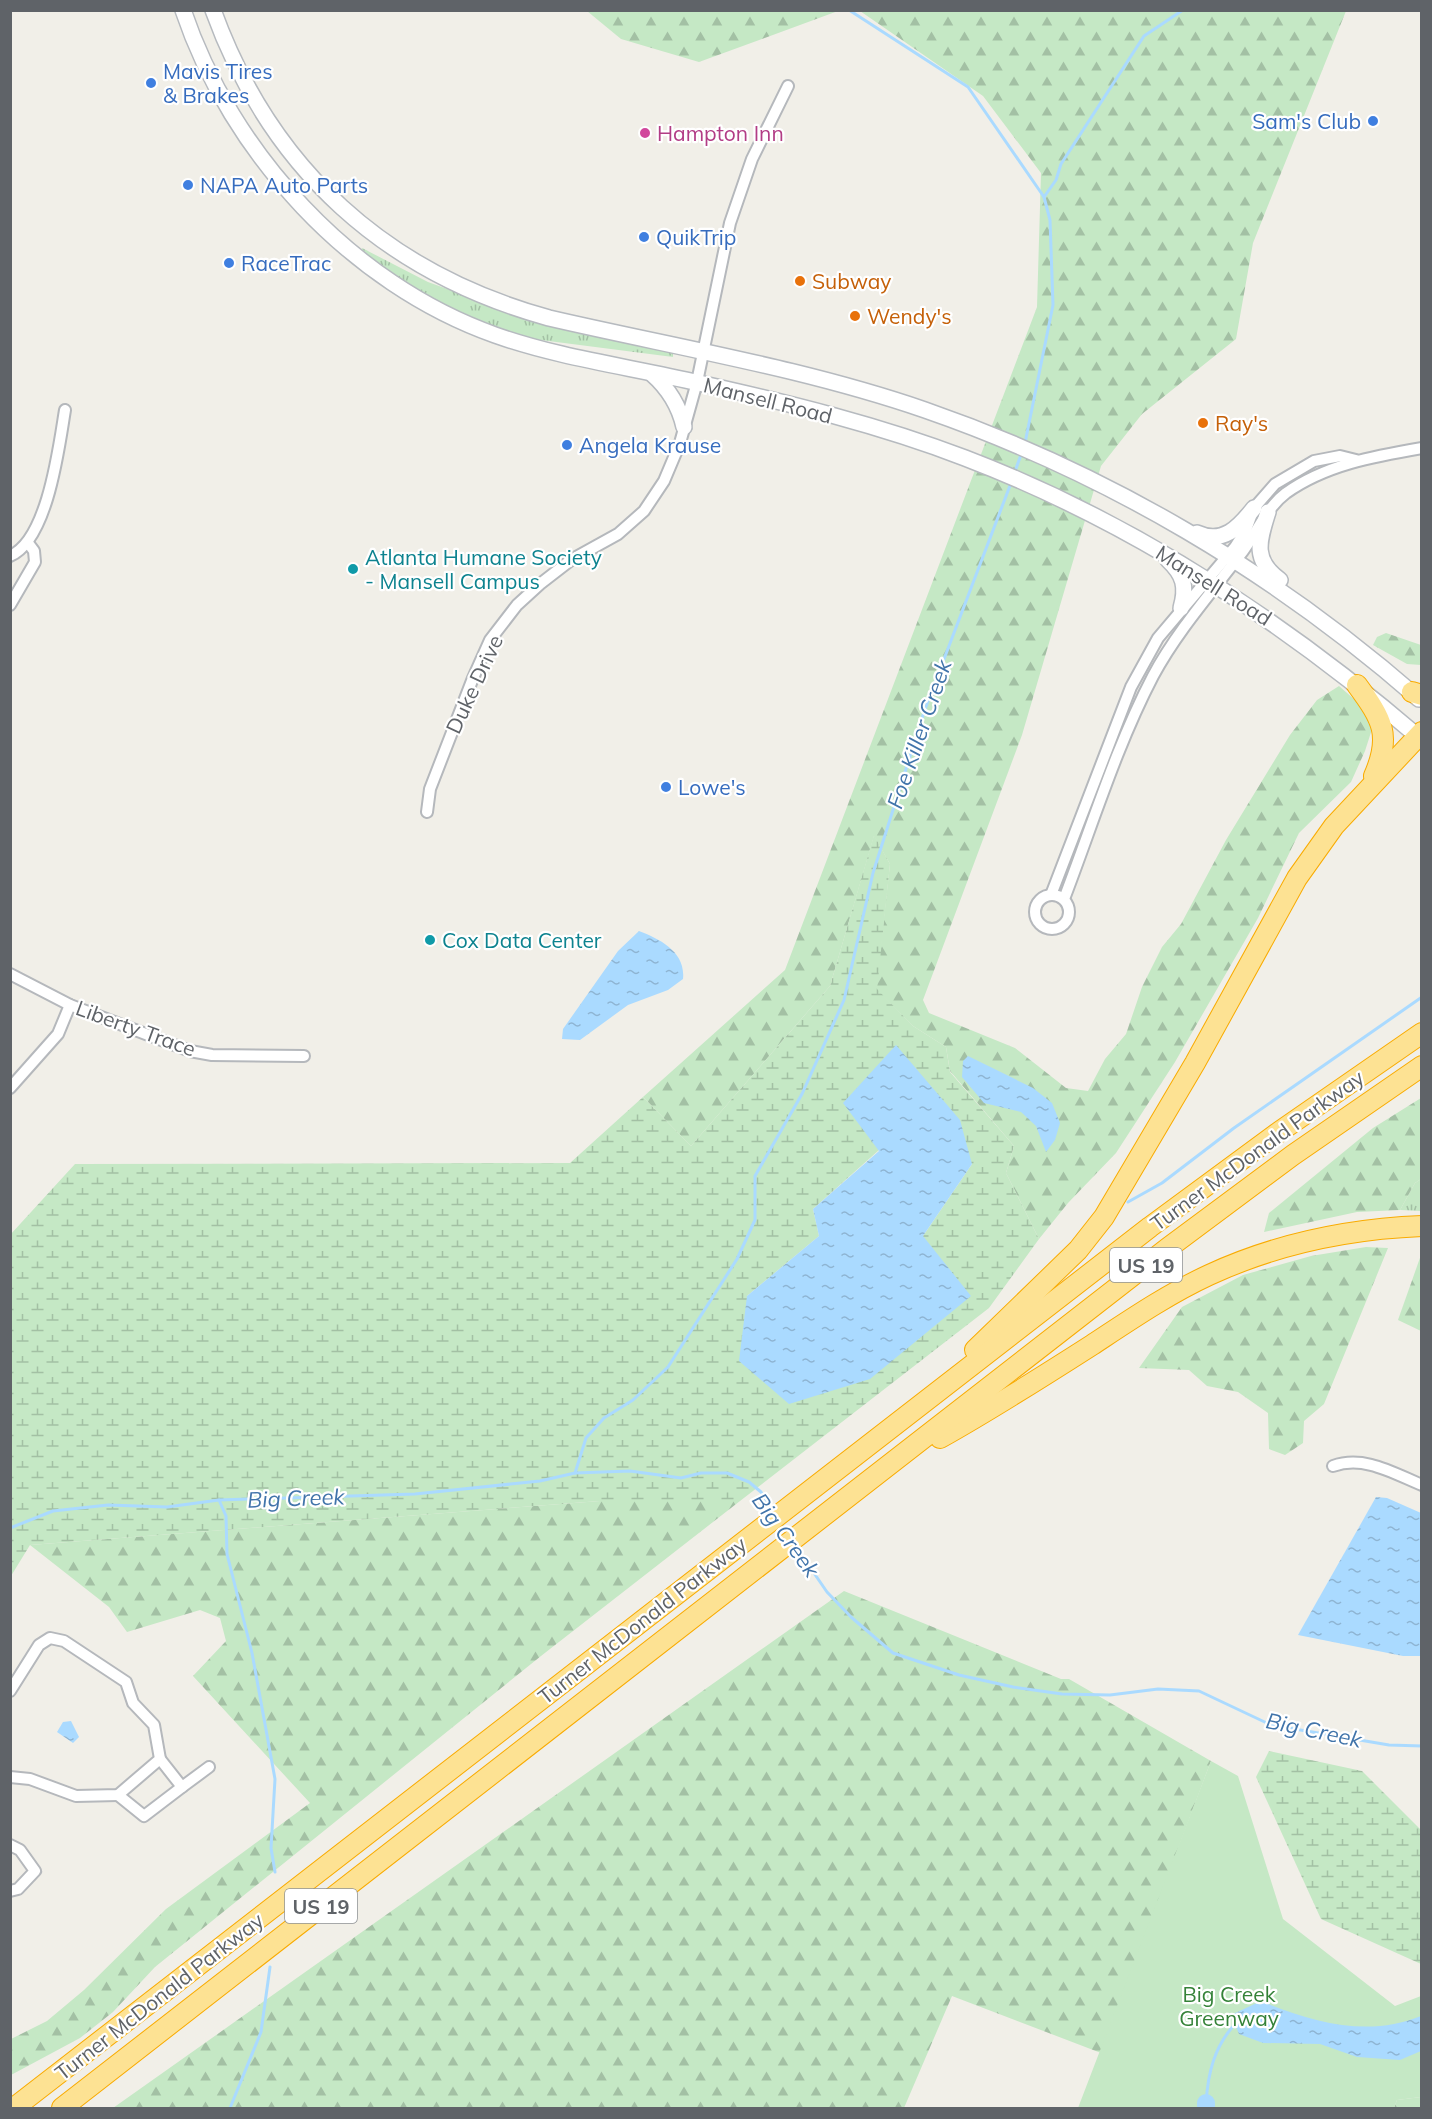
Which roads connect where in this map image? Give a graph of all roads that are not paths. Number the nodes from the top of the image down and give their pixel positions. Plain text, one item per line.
1 (183, 10) edge
2 (213, 10) edge
3 (788, 86) dead end
4 (704, 352) junction
5 (650, 372) junction
6 (697, 382) junction
7 (65, 410) dead end
8 (684, 427) junction
9 (1422, 448) edge
10 (1356, 460) junction
11 (1293, 472) junction
12 (1302, 483) junction
13 (1261, 510) junction
14 (1166, 519) junction
15 (28, 543) junction
16 (1150, 544) junction
17 (10, 556) edge
18 (1231, 558) junction
19 (1212, 582) junction
20 (10, 605) edge
21 (1181, 608) junction
22 (1323, 621) junction
23 (1357, 685) junction
24 (1418, 696) edge
25 (1420, 736) edge
26 (1368, 790) junction
27 (427, 812) dead end
28 (1051, 895) junction
29 (1064, 900) junction
30 (10, 974) edge
31 (70, 1005) junction
32 (1422, 1034) edge
33 (304, 1056) dead end
34 (1422, 1066) edge
35 (10, 1088) edge
36 (1422, 1226) edge
37 (916, 1409) junction
38 (1333, 1466) dead end
39 (878, 1474) junction
40 (1422, 1485) edge
41 (10, 1691) edge
42 (160, 1759) junction
43 (209, 1767) dead end
44 (10, 1777) edge
45 (182, 1786) junction
46 (118, 1795) junction
47 (10, 1845) edge
48 (10, 1892) edge
49 (14, 2109) edge
50 (62, 2109) edge

1 - 5 main road, Mansell Road
2 - 4 main road, Mansell Road
3 - 4 street, Duke Drive
4 - 6 street, Duke Drive
4 - 14 main road, Mansell Road
5 - 6 main road, Mansell Road
5 - 8 main road
6 - 8 street, Duke Drive
6 - 16 main road, Mansell Road
7 - 15 street
8 - 27 street, Duke Drive
9 - 10 street
10 - 11 street
10 - 12 street
11 - 12 street
11 - 13 street
12 - 13 street
13 - 14 main road
13 - 18 street
13 - 22 main road
14 - 18 main road, Mansell Road
15 - 17 street
15 - 20 street
16 - 19 main road, Mansell Road
16 - 21 main road
18 - 19 street
18 - 22 main road, Mansell Road
19 - 21 street
19 - 23 main road, Mansell Road
19 - 29 street
21 - 28 street
22 - 24 main road, Mansell Road
23 - 25 main road, Mansell Road
23 - 26 highway
25 - 26 highway
26 - 37 highway
28 - 29 street
28 - 29 street
30 - 31 street, Liberty Trace
31 - 33 street, Liberty Trace
31 - 35 street
32 - 37 highway, Turner McDonald Parkway / US 19
34 - 39 highway, Turner McDonald Parkway / US 19
36 - 39 highway
37 - 49 highway, Turner McDonald Parkway / US 19
38 - 40 street
39 - 50 highway, Turner McDonald Parkway / US 19
41 - 42 street
42 - 45 street
42 - 46 street
43 - 45 street
44 - 46 street
45 - 46 street
47 - 48 street

